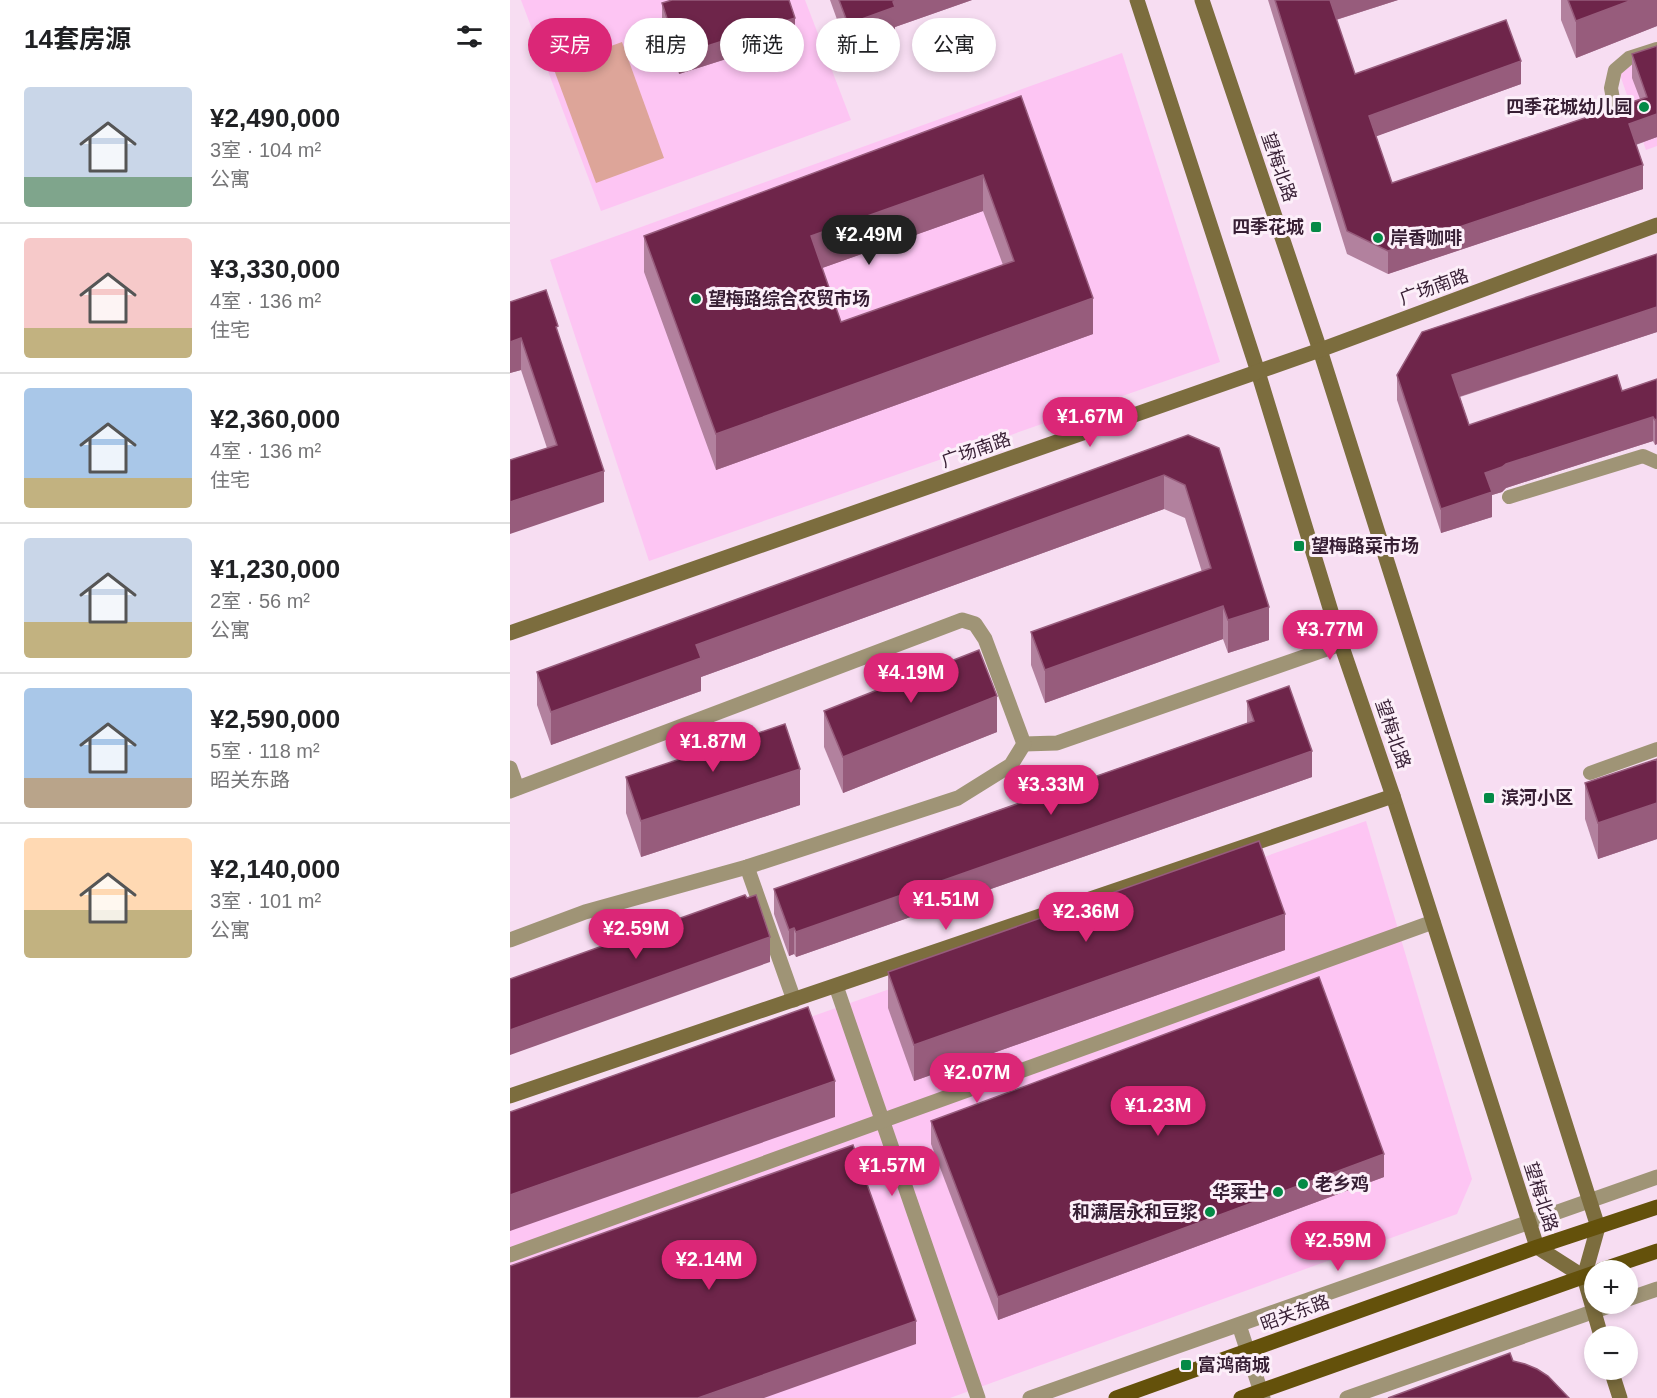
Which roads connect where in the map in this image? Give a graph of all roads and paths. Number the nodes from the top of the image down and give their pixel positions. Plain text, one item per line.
1 (1137, 0) edge
2 (1202, 0) edge
3 (1657, 49) edge
4 (1593, 117) edge
5 (1657, 225) edge
6 (1320, 350) junction
7 (1258, 372) junction
8 (1657, 462) edge
9 (1509, 497) dead end
10 (510, 633) edge
11 (1341, 644) junction
12 (1024, 744) junction
13 (1657, 749) edge
14 (510, 768) edge
15 (1590, 773) dead end
16 (514, 789) edge
17 (1393, 796) junction
18 (747, 867) junction
19 (1433, 922) junction
20 (510, 940) edge
21 (836, 986) junction
22 (794, 1000) junction
23 (510, 1096) edge
24 (883, 1120) junction
25 (1657, 1177) edge
26 (1590, 1201) junction
27 (1657, 1207) edge
28 (1529, 1222) junction
29 (1598, 1227) junction
30 (1537, 1247) junction
31 (1657, 1251) edge
32 (510, 1254) edge
33 (1592, 1260) edge
34 (1630, 1260) edge
35 (1584, 1272) edge
36 (1584, 1277) edge
37 (1657, 1289) edge
38 (1638, 1296) edge
39 (1585, 1314) edge
40 (1239, 1324) junction
41 (1247, 1351) junction
42 (1614, 1380) edge
43 (1262, 1395) edge
44 (978, 1398) edge
45 (1030, 1398) edge
46 (1116, 1398) edge
47 (1241, 1398) edge
48 (1347, 1398) edge
49 (1620, 1398) edge

1 - 7 main road, 望梅北路
2 - 6 main road, 望梅北路
3 - 4 lane
5 - 6 main road, 广场南路
6 - 7 main road, 广场南路
6 - 26 main road, 望梅北路
7 - 10 main road, 广场南路
7 - 11 main road, 望梅北路
8 - 9 lane
11 - 12 street
11 - 17 main road, 望梅北路
12 - 16 street
12 - 18 street
13 - 15 lane
14 - 16 street
17 - 19 main road, 望梅北路
17 - 21 main road
18 - 20 street
18 - 22 street
19 - 24 street
19 - 28 main road, 望梅北路
21 - 22 main road
21 - 24 street
22 - 23 main road
24 - 32 street
24 - 44 street
25 - 26 street
26 - 28 street
26 - 29 main road, 望梅北路
27 - 29 main road, 昭关东路
28 - 30 main road, 望梅北路
28 - 40 street
29 - 30 main road, 昭关东路
29 - 33 main road
30 - 35 main road, 望梅北路
30 - 41 main road, 昭关东路
31 - 34 main road
36 - 43 main road
37 - 38 street
39 - 48 street
40 - 41 street
40 - 45 street
41 - 43 street
41 - 46 main road, 昭关东路
42 - 49 main road
43 - 47 main road

